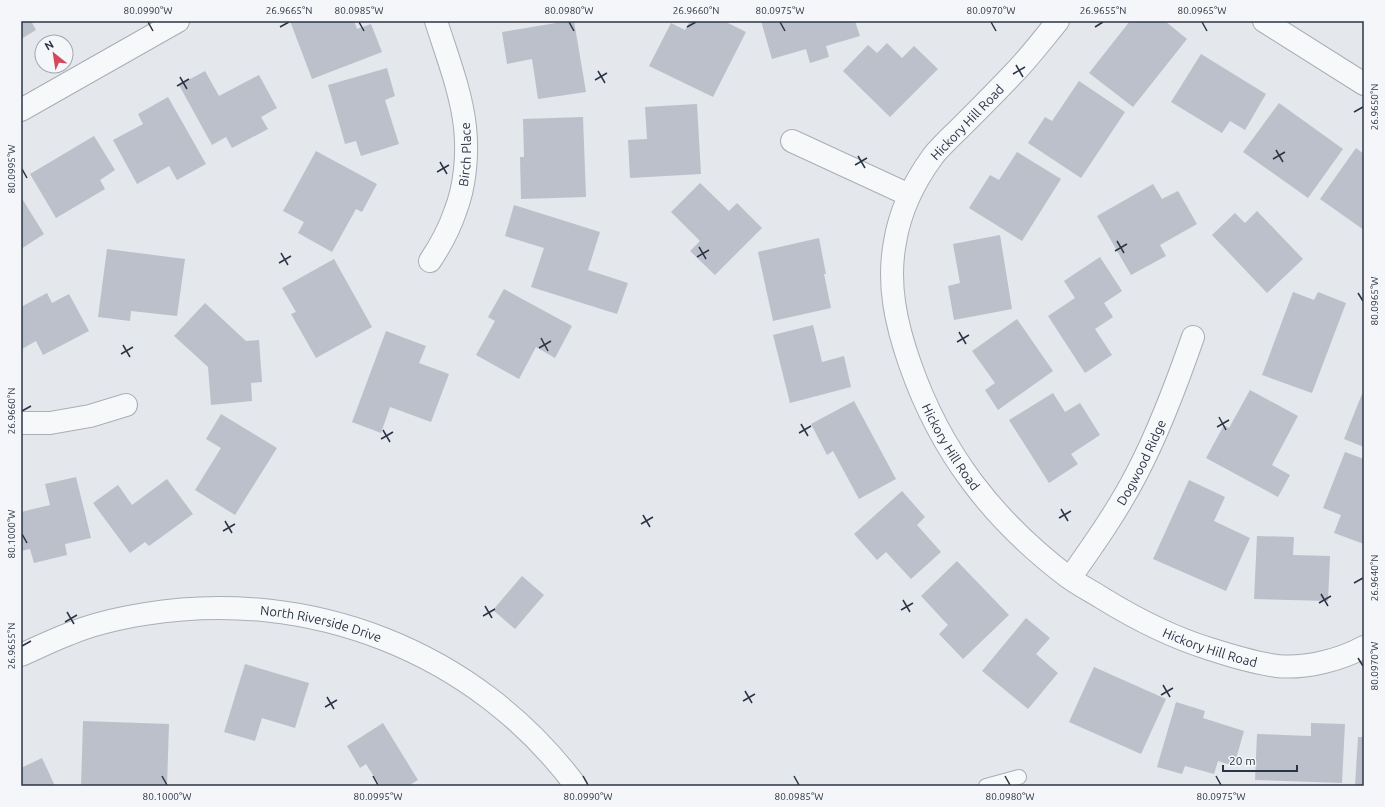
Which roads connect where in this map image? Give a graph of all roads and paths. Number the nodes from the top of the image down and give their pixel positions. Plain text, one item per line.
1 (178, 21) edge
2 (436, 21) edge
3 (1058, 21) edge
4 (1264, 21) edge
5 (1364, 84) edge
6 (21, 110) edge
7 (792, 141) dead end
8 (909, 195) junction
9 (430, 262) dead end
10 (1193, 337) dead end
11 (126, 405) dead end
12 (21, 423) edge
13 (1070, 578) junction
14 (1364, 647) edge
15 (21, 655) edge
16 (1018, 777) dead end
17 (576, 786) edge
18 (986, 786) edge

1 - 6 street
2 - 9 street, Birch Place
3 - 8 street, Hickory Hill Road
4 - 5 street
7 - 8 street
8 - 13 street, Hickory Hill Road
10 - 13 street, Dogwood Ridge
11 - 12 street
13 - 14 street, Hickory Hill Road
15 - 17 street, North Riverside Drive
16 - 18 lane

